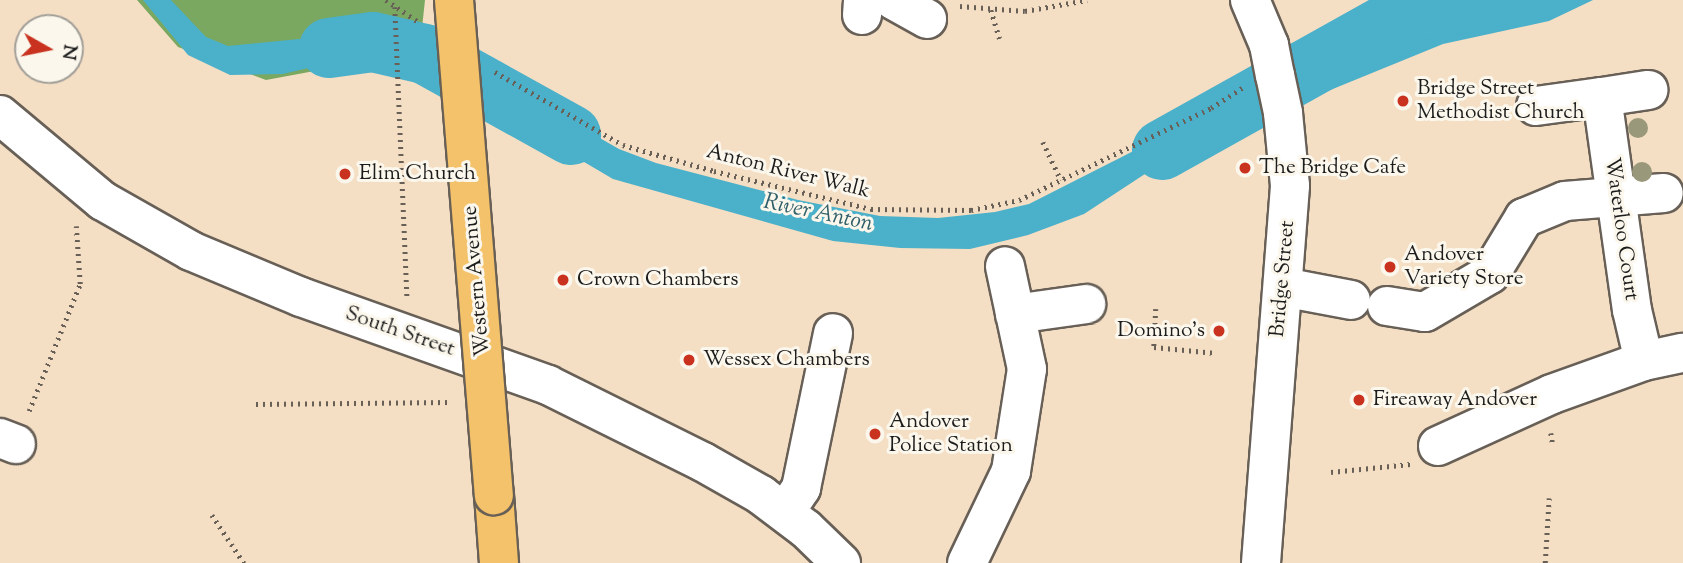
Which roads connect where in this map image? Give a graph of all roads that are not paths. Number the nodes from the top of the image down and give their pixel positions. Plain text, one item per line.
1 (454, 0) edge
2 (1250, 0) edge
3 (873, 5) edge
4 (941, 12) road end
5 (1648, 90) dead end
6 (1602, 97) junction
7 (1545, 104) dead end
8 (0, 115) edge
9 (1664, 193) dead end
10 (1617, 197) junction
11 (1005, 266) dead end
12 (1283, 287) junction
13 (1086, 304) dead end
14 (1015, 314) junction
15 (833, 333) dead end
16 (1683, 353) edge
17 (1644, 361) junction
18 (1438, 446) road end
19 (785, 512) junction
20 (499, 563) edge
21 (841, 563) edge
22 (967, 563) edge
23 (1261, 563) edge

1 - 20 main road, Western Avenue, bridge
2 - 12 street, Bridge Street
3 - 4 street
5 - 6 street
6 - 7 street
6 - 10 street, Waterloo Court
8 - 19 street, South Street
9 - 10 street
10 - 12 street
10 - 17 street, Waterloo Court
11 - 14 street
12 - 23 street, Bridge Street
13 - 14 street
14 - 22 street
15 - 19 street
16 - 17 street
17 - 18 street
19 - 21 street, South Street

